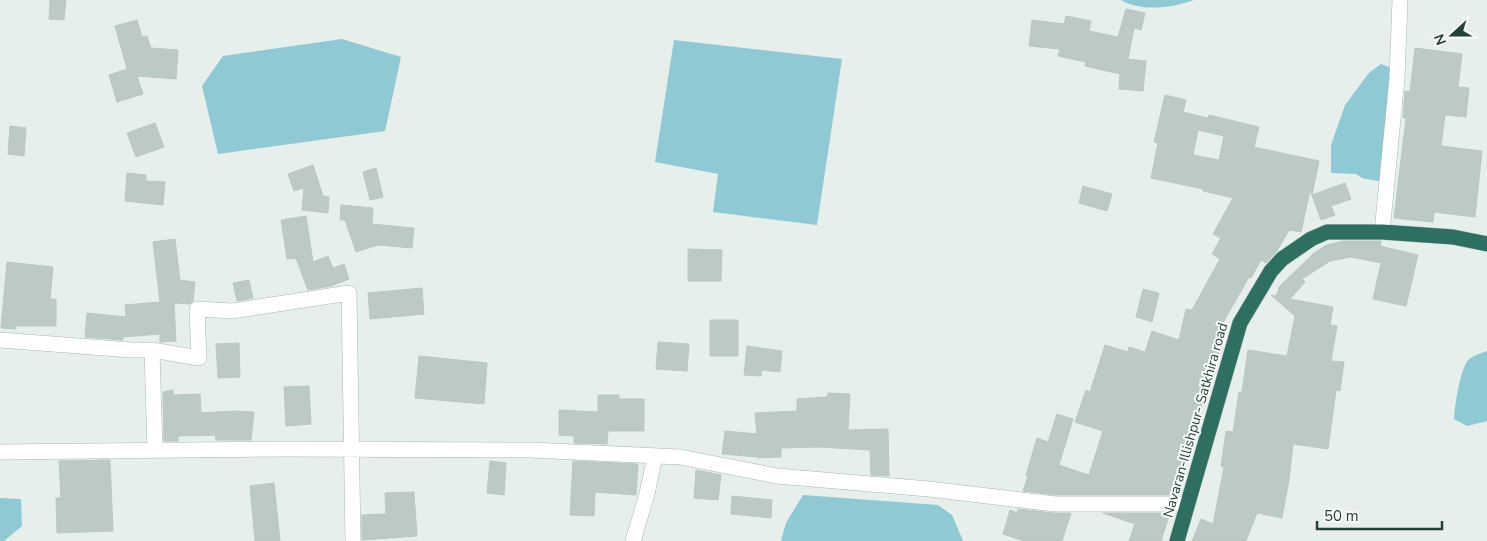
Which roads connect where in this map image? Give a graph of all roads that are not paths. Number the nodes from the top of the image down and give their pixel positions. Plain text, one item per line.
1 (1400, 0) edge
2 (1382, 232) junction
3 (1487, 244) edge
4 (0, 340) edge
5 (152, 350) junction
6 (351, 449) junction
7 (154, 451) junction
8 (0, 452) edge
9 (655, 456) junction
10 (1187, 504) junction
11 (353, 541) edge
12 (632, 541) edge
13 (1177, 541) edge

1 - 2 street
2 - 3 highway, Navaran-Illishpur- Satkhira road
2 - 10 highway, Navaran-Illishpur- Satkhira road
4 - 5 street
5 - 6 street
5 - 7 street
6 - 7 street
6 - 9 street
6 - 11 street
7 - 8 street
9 - 10 street
9 - 12 street
10 - 13 highway, Navaran-Illishpur- Satkhira road

